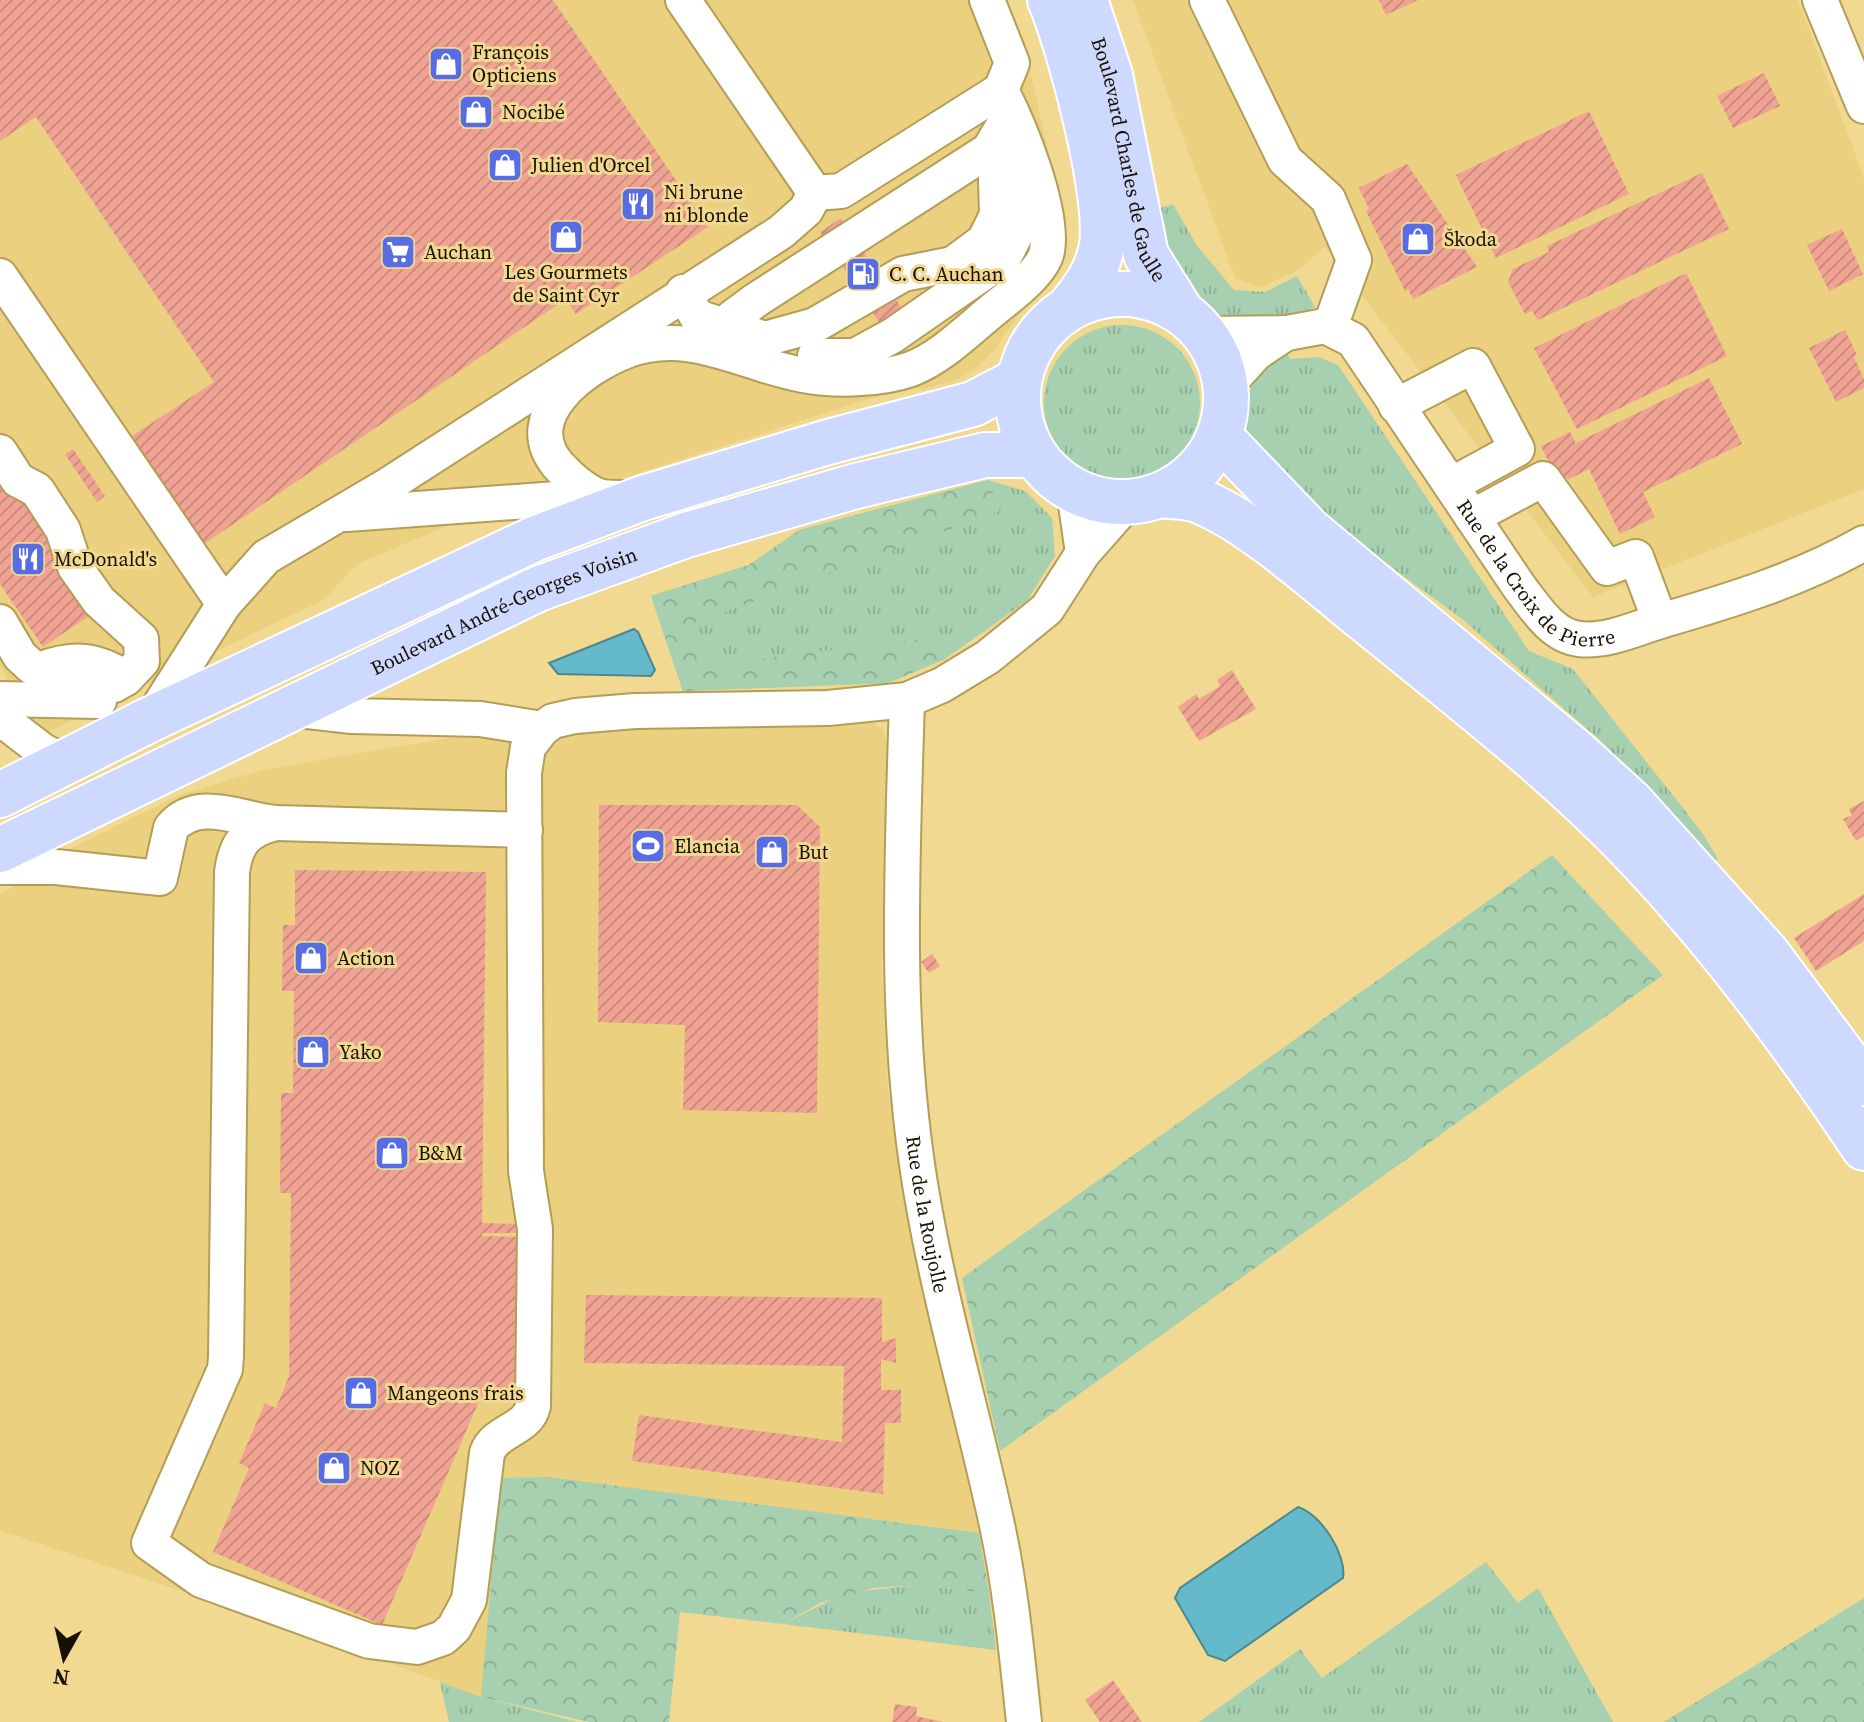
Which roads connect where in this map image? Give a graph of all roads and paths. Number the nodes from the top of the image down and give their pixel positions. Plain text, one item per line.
1 (683, 0) edge
2 (987, 0) edge
3 (1050, 0) edge
4 (1085, 0) edge
5 (1207, 0) edge
6 (1820, 0) edge
7 (1864, 106) edge
8 (1006, 120) junction
9 (815, 193) junction
10 (0, 276) edge
11 (683, 292) junction
12 (1069, 308) junction
13 (1193, 324) junction
14 (1330, 327) junction
15 (1287, 333) junction
16 (716, 336) junction
17 (765, 339) junction
18 (1019, 380) junction
19 (1226, 386) junction
20 (1396, 406) junction
21 (1221, 438) junction
22 (0, 452) edge
23 (1034, 455) junction
24 (1451, 485) junction
25 (1074, 491) junction
26 (598, 496) junction
27 (643, 498) junction
28 (1144, 499) junction
29 (335, 514) junction
30 (1472, 517) junction
31 (1864, 543) edge
32 (1083, 553) junction
33 (224, 604) junction
34 (1660, 621) junction
35 (0, 622) edge
36 (116, 682) junction
37 (0, 699) edge
38 (907, 700) junction
39 (290, 709) junction
40 (0, 718) edge
41 (151, 719) junction
42 (451, 720) junction
43 (542, 729) junction
44 (0, 767) edge
45 (54, 768) junction
46 (524, 773) junction
47 (0, 795) edge
48 (276, 823) junction
49 (525, 830) junction
50 (0, 850) edge
51 (0, 867) edge
52 (1864, 1083) edge
53 (1864, 1148) edge
54 (1024, 1722) edge

1 - 9 street
2 - 8 street
3 - 12 main road, Boulevard Charles de Gaulle
4 - 13 main road, Boulevard Charles de Gaulle
5 - 14 street
6 - 7 street
8 - 9 street
8 - 16 street
8 - 16 street
8 - 17 street
8 - 17 street
9 - 11 street
10 - 33 street
11 - 16 street
11 - 29 street
12 - 13 main road
12 - 18 main road
13 - 15 street
13 - 19 main road
14 - 15 street
14 - 20 street, Rue de la Croix de Pierre
15 - 19 street
16 - 17 street
16 - 26 street
18 - 23 main road
18 - 27 main road
19 - 21 main road
20 - 24 street, Rue de la Croix de Pierre
20 - 24 street
21 - 28 main road
21 - 52 main road
22 - 36 street
23 - 25 main road
23 - 39 main road, Boulevard André-Georges Voisin
24 - 30 street, Rue de la Croix de Pierre
25 - 28 main road
25 - 32 street
26 - 27 street
26 - 29 street
27 - 41 main road
28 - 32 street
28 - 53 main road
29 - 33 street
30 - 34 street, Rue de la Croix de Pierre
30 - 34 street
31 - 34 street, Rue de la Croix de Pierre
32 - 38 street
33 - 41 street
35 - 36 street
36 - 37 street
38 - 43 street
38 - 54 street, Rue de la Roujolle
39 - 42 street
39 - 50 main road, Boulevard André-Georges Voisin
40 - 45 street
41 - 45 main road
42 - 43 street
42 - 46 street
43 - 46 street
44 - 45 street
45 - 47 main road
46 - 49 street
48 - 49 street
48 - 49 street
48 - 51 street

